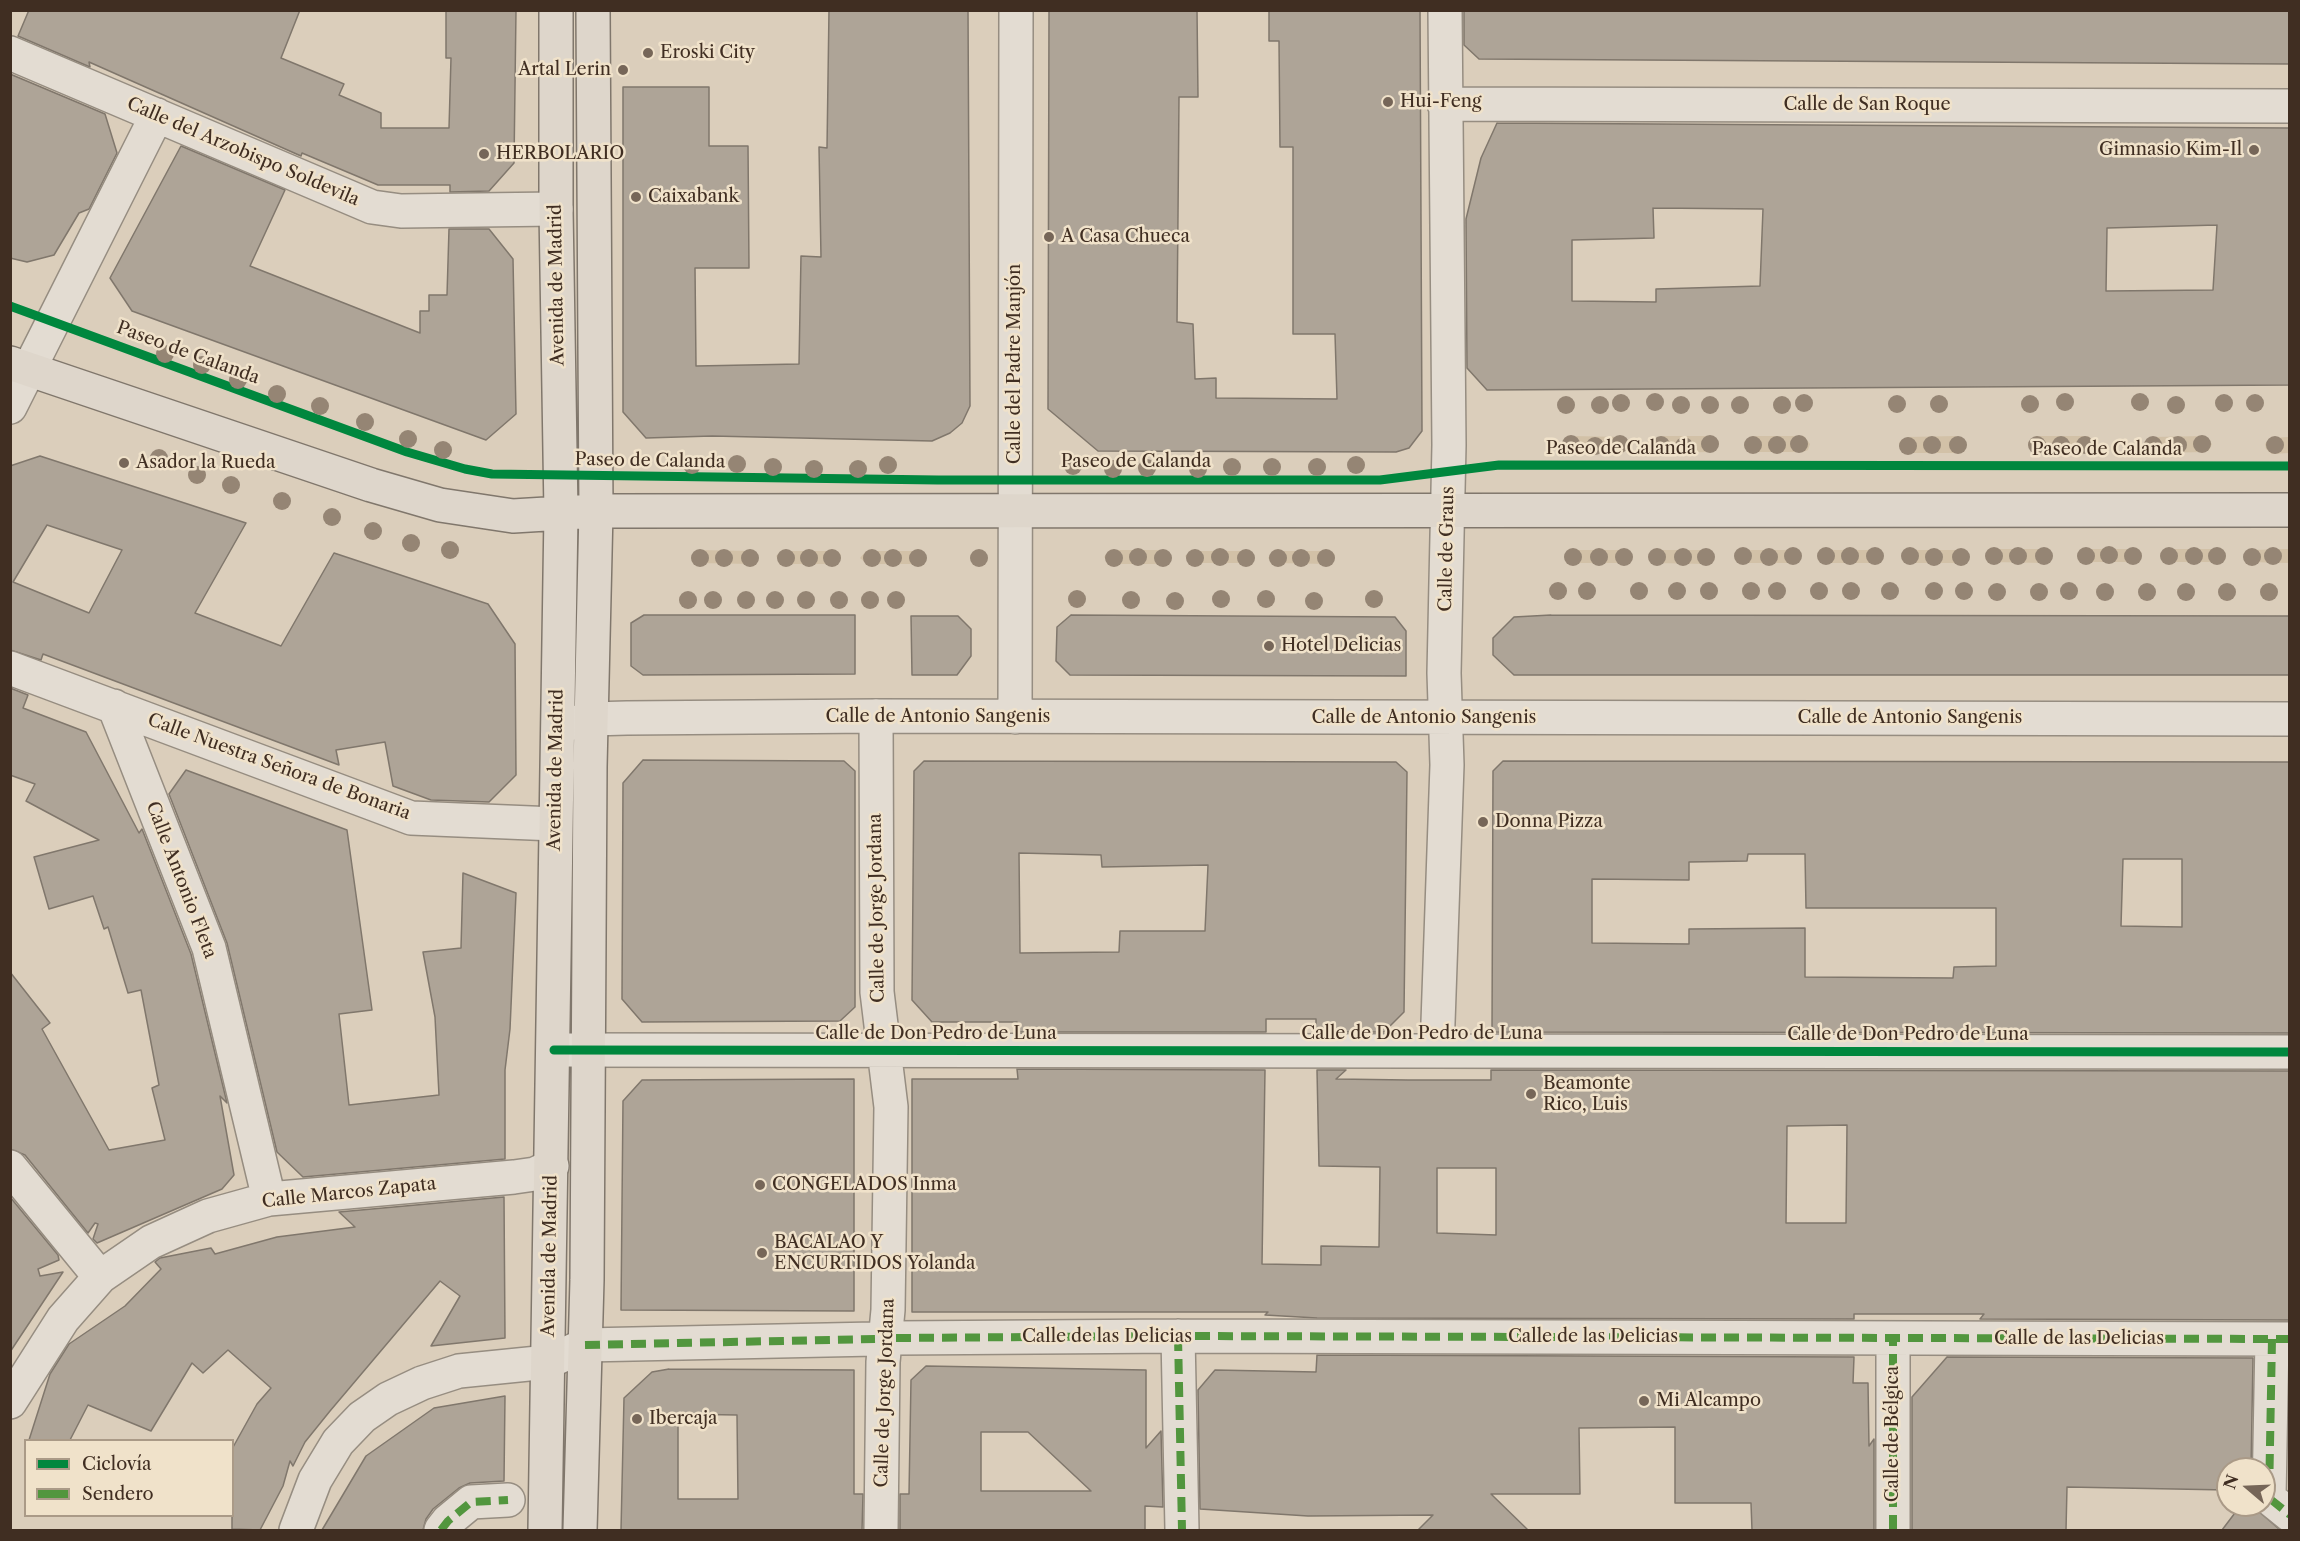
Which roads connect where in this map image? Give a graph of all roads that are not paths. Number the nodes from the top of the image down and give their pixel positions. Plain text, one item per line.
1 (556, 10) edge
2 (593, 10) edge
3 (1016, 10) edge
4 (1445, 10) edge
5 (10, 53) edge
6 (1444, 104) junction
7 (2289, 106) edge
8 (157, 115) junction
9 (556, 209) junction
10 (20, 366) edge
11 (10, 406) edge
12 (1448, 510) junction
13 (2289, 510) edge
14 (596, 511) junction
15 (1015, 511) junction
16 (561, 513) junction
17 (10, 668) edge
18 (114, 706) junction
19 (876, 716) junction
20 (1015, 717) junction
21 (1446, 718) junction
22 (2289, 719) edge
23 (591, 720) junction
24 (558, 726) junction
25 (555, 824) junction
26 (554, 1050) junction
27 (589, 1050) junction
28 (882, 1051) junction
29 (1437, 1051) junction
30 (2289, 1052) edge
31 (552, 1166) junction
32 (10, 1167) edge
33 (269, 1199) junction
34 (100, 1277) junction
35 (1178, 1336) junction
36 (1893, 1338) junction
37 (2281, 1339) edge
38 (585, 1345) junction
39 (548, 1362) junction
40 (10, 1402) edge
41 (508, 1500) dead end
42 (2289, 1515) edge
43 (296, 1530) edge
44 (441, 1530) edge
45 (545, 1530) edge
46 (580, 1530) edge
47 (881, 1530) edge
48 (1182, 1530) edge
49 (1893, 1530) edge

1 - 9 main road, Avenida de Madrid
2 - 14 main road, Avenida de Madrid
3 - 15 street, Calle del Padre Manjón
4 - 6 street, Calle de Graus
5 - 8 street, Calle del Arzobispo Soldevila
6 - 7 street, Calle de San Roque
6 - 12 street, Calle de Graus
8 - 9 street, Calle del Arzobispo Soldevila
8 - 10 street
9 - 16 main road, Avenida de Madrid
10 - 11 street
10 - 16 main road
12 - 13 main road
12 - 15 main road
12 - 21 street, Calle de Graus
14 - 15 main road
14 - 16 main road
14 - 23 main road, Avenida de Madrid
15 - 20 street, Calle del Padre Manjón
16 - 24 main road, Avenida de Madrid
17 - 18 street, Calle Nuestra Señora de Bonaria
18 - 25 street, Calle Nuestra Señora de Bonaria
18 - 33 street, Calle Antonio Fleta
19 - 20 street, Calle de Antonio Sangenis
19 - 23 street, Calle de Antonio Sangenis
19 - 28 street, Calle de Jorge Jordana
20 - 21 street, Calle de Antonio Sangenis
21 - 22 street, Calle de Antonio Sangenis
21 - 29 street, Calle de Graus
23 - 24 street, Calle de Antonio Sangenis
23 - 27 main road, Avenida de Madrid
24 - 25 main road, Avenida de Madrid
25 - 26 main road, Avenida de Madrid
26 - 27 street, Calle de Don Pedro de Luna
26 - 31 main road, Avenida de Madrid
27 - 28 street, Calle de Don Pedro de Luna
27 - 38 main road, Avenida de Madrid
28 - 29 street, Calle de Don Pedro de Luna
28 - 47 street, Calle de Jorge Jordana
29 - 30 street, Calle de Don Pedro de Luna
31 - 33 street, Calle Marcos Zapata
31 - 39 main road, Avenida de Madrid
32 - 34 street
33 - 34 street, Calle Marcos Zapata
34 - 40 street, Calle Marcos Zapata
35 - 36 street, Calle de las Delicias
35 - 38 street, Calle de las Delicias
35 - 48 street
36 - 37 street, Calle de las Delicias
36 - 49 street, Calle de Bélgica
37 - 42 street
38 - 39 street
38 - 46 main road, Avenida de Madrid
39 - 43 street
39 - 45 main road, Avenida de Madrid
41 - 44 street

